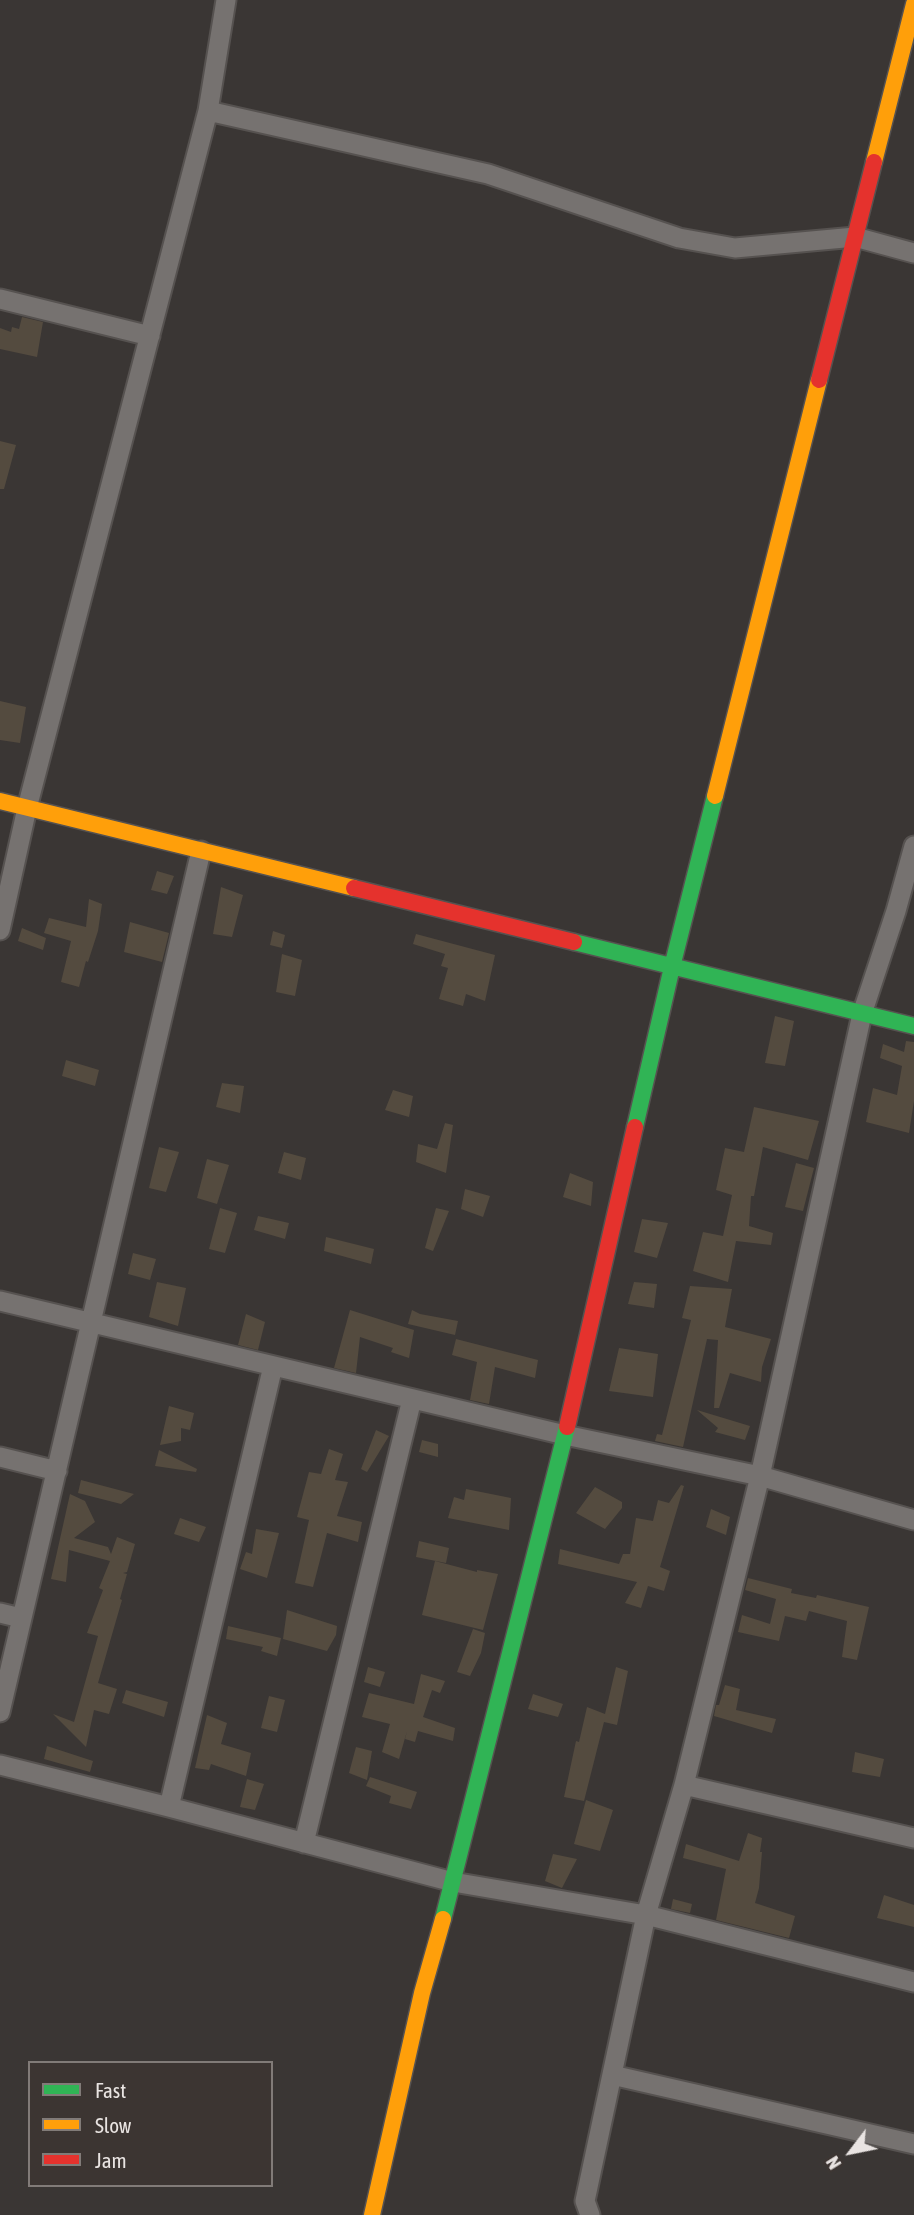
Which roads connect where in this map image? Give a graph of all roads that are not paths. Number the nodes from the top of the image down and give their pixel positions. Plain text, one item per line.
1 (226, 0) edge
2 (914, 4) edge
3 (208, 111) junction
4 (855, 237) junction
5 (914, 253) edge
6 (0, 299) edge
7 (150, 336) junction
8 (0, 801) edge
9 (27, 808) junction
10 (914, 846) edge
11 (201, 851) junction
12 (0, 930) edge
13 (672, 967) junction
14 (862, 1014) junction
15 (914, 1026) edge
16 (0, 1301) edge
17 (92, 1324) junction
18 (273, 1366) junction
19 (412, 1399) junction
20 (565, 1435) junction
21 (0, 1457) edge
22 (57, 1471) junction
23 (760, 1476) junction
24 (914, 1520) edge
25 (0, 1613) edge
26 (21, 1618) junction
27 (0, 1712) edge
28 (0, 1765) edge
29 (684, 1785) junction
30 (169, 1807) junction
31 (914, 1838) edge
32 (304, 1843) junction
33 (453, 1882) junction
34 (646, 1915) junction
35 (914, 1982) edge
36 (612, 2075) junction
37 (914, 2144) edge
38 (372, 2215) edge
39 (590, 2215) edge

1 - 3 street
2 - 4 street
3 - 4 street
3 - 7 street
4 - 5 street
4 - 13 street
6 - 7 street
7 - 9 street
8 - 9 street
9 - 11 street
9 - 12 street
10 - 14 street
11 - 13 street
11 - 17 street
13 - 14 street
13 - 20 street
14 - 15 street
14 - 23 street
16 - 17 street
17 - 18 street
17 - 22 street
18 - 19 street
18 - 30 street
19 - 20 street
19 - 32 street
20 - 23 street
20 - 33 street
21 - 22 street
22 - 26 street
23 - 24 street
23 - 29 street
25 - 26 street
26 - 27 street
28 - 30 street
29 - 31 street
29 - 34 street
30 - 32 street
32 - 33 street
33 - 34 street
33 - 38 street
34 - 35 street
34 - 36 street
36 - 37 street
36 - 39 street

